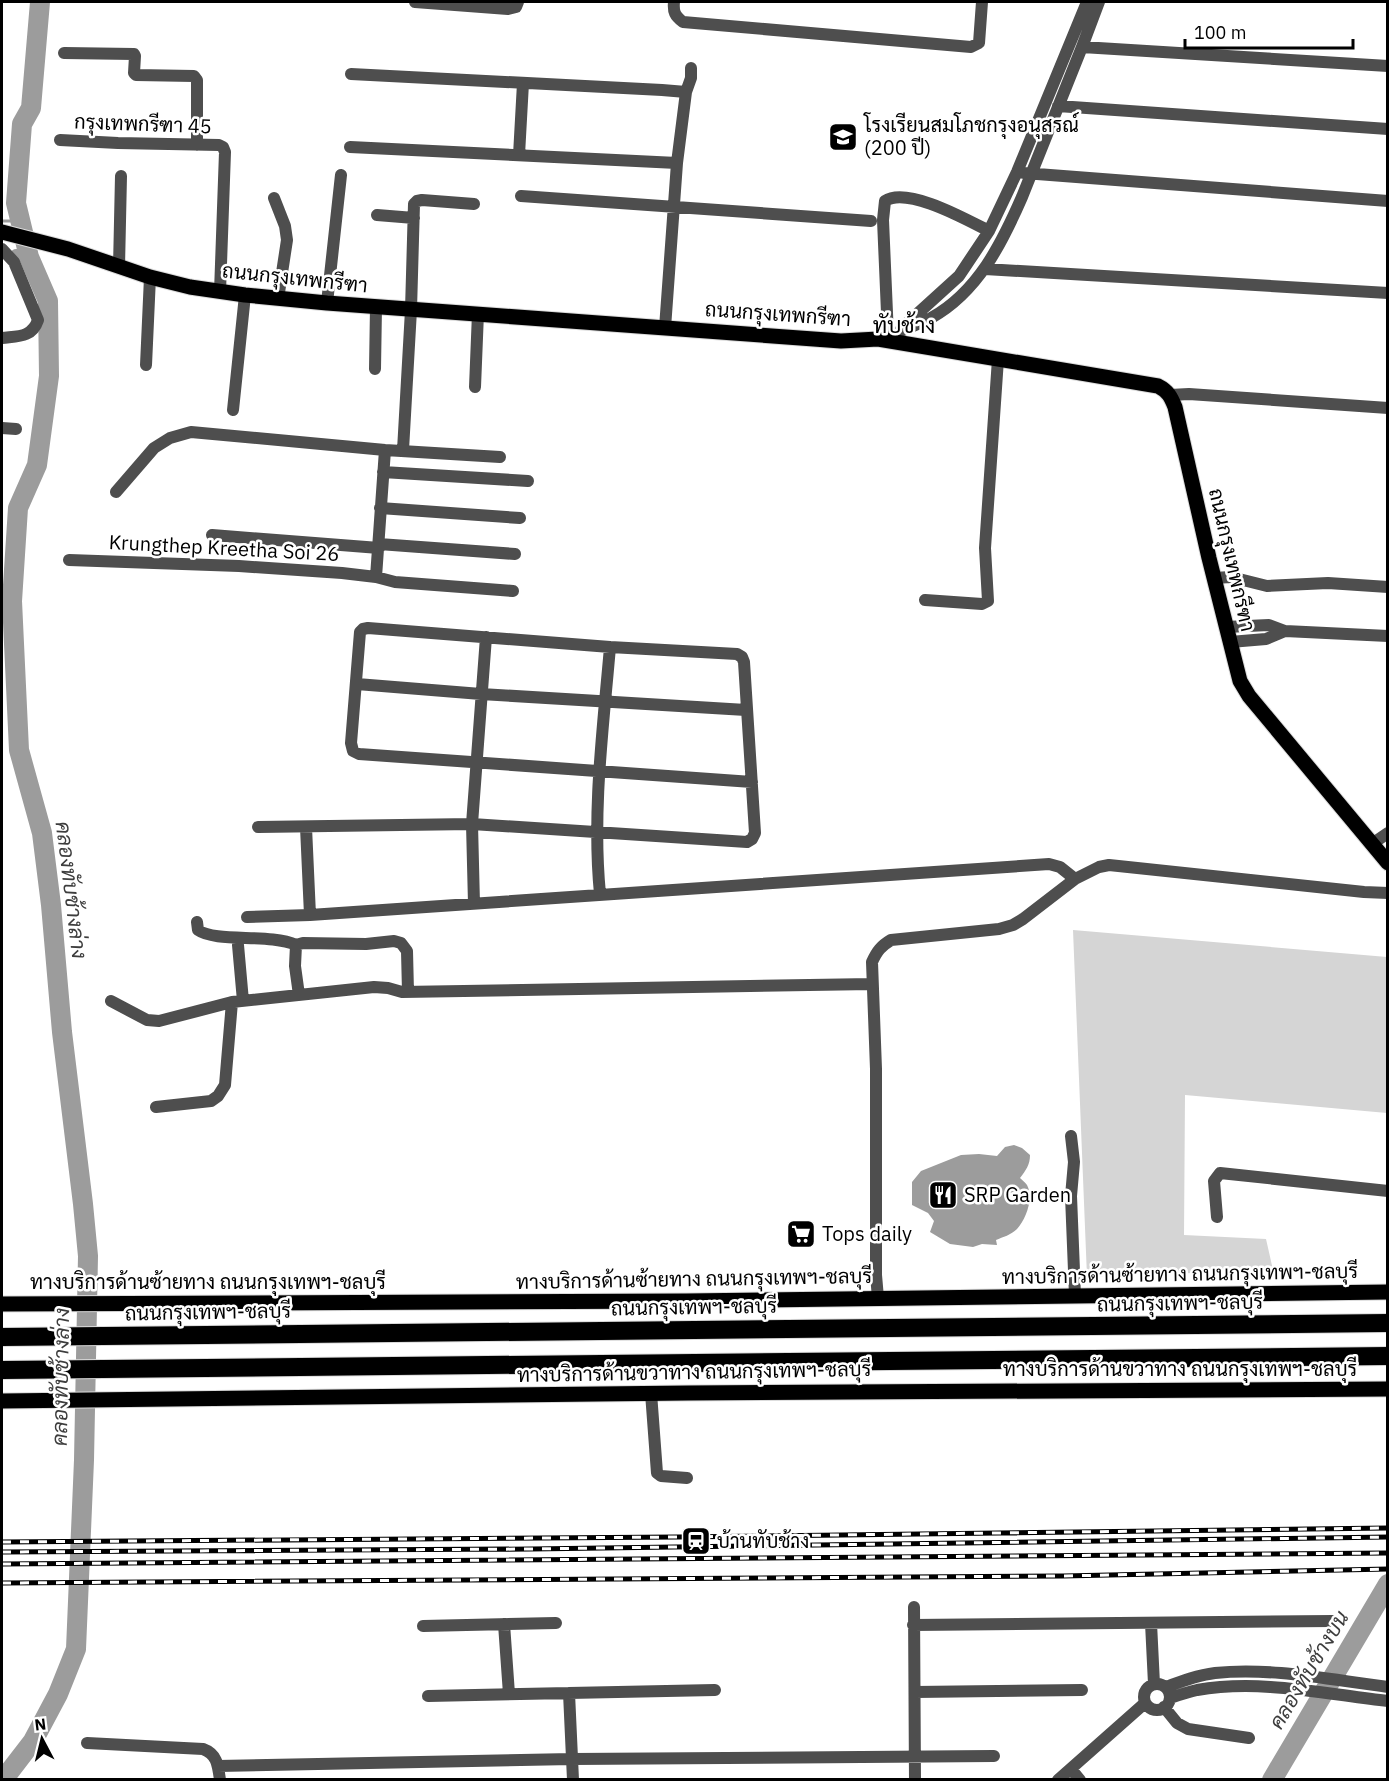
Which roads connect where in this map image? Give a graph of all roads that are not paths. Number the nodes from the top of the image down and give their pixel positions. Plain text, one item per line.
1 (415, 2) edge
2 (518, 2) edge
3 (674, 2) edge
4 (982, 2) edge
5 (1087, 2) edge
6 (1099, 2) edge
7 (1082, 47) junction
8 (64, 53) dead end
9 (1388, 66) edge
10 (690, 68) dead end
11 (351, 74) dead end
12 (523, 83) junction
13 (686, 93) junction
14 (1058, 106) junction
15 (1388, 129) edge
16 (60, 140) dead end
17 (197, 145) junction
18 (350, 147) dead end
19 (519, 155) junction
20 (677, 163) junction
21 (1017, 172) junction
22 (1032, 174) junction
23 (341, 175) dead end
24 (121, 176) dead end
25 (521, 196) dead end
26 (274, 198) dead end
27 (1388, 201) edge
28 (474, 204) dead end
29 (673, 207) junction
30 (376, 215) dead end
31 (414, 218) junction
32 (871, 221) dead end
33 (989, 231) junction
34 (4, 232) edge
35 (2, 249) edge
36 (118, 267) junction
37 (985, 268) junction
38 (150, 277) junction
39 (220, 292) junction
40 (1388, 293) edge
41 (245, 295) junction
42 (278, 299) junction
43 (327, 303) junction
44 (376, 307) junction
45 (411, 310) junction
46 (478, 314) junction
47 (665, 328) junction
48 (900, 330) junction
49 (2, 338) edge
50 (883, 338) junction
51 (998, 360) junction
52 (146, 365) dead end
53 (375, 369) dead end
54 (475, 387) dead end
55 (1170, 395) junction
56 (1388, 408) edge
57 (233, 410) dead end
58 (2, 428) edge
59 (16, 429) dead end
60 (385, 450) junction
61 (403, 450) junction
62 (500, 457) dead end
63 (383, 472) junction
64 (528, 481) dead end
65 (116, 492) dead end
66 (380, 508) junction
67 (520, 518) dead end
68 (212, 535) dead end
69 (379, 546) junction
70 (515, 554) dead end
71 (69, 560) dead end
72 (376, 578) junction
73 (1214, 578) junction
74 (1388, 587) edge
75 (513, 591) dead end
76 (925, 600) dead end
77 (1226, 627) junction
78 (1285, 631) junction
79 (1388, 636) edge
80 (486, 637) junction
81 (1230, 642) junction
82 (610, 647) junction
83 (357, 684) junction
84 (481, 694) junction
85 (605, 701) junction
86 (746, 710) junction
87 (477, 761) junction
88 (599, 770) junction
89 (752, 782) junction
90 (472, 824) junction
91 (258, 827) dead end
92 (306, 827) junction
93 (597, 832) junction
94 (1388, 833) edge
95 (1372, 844) junction
96 (1388, 863) edge
97 (1075, 879) junction
98 (1388, 892) edge
99 (600, 894) junction
100 (474, 904) junction
101 (310, 915) junction
102 (247, 917) dead end
103 (198, 922) dead end
104 (238, 945) dead end
105 (296, 945) junction
106 (872, 984) junction
107 (408, 992) junction
108 (299, 995) junction
109 (111, 1001) dead end
110 (238, 1001) junction
111 (156, 1107) dead end
112 (1071, 1136) dead end
113 (1388, 1191) edge
114 (1217, 1217) dead end
115 (1388, 1292) edge
116 (1075, 1296) junction
117 (878, 1298) junction
118 (2, 1304) edge
119 (1388, 1323) edge
120 (2, 1337) edge
121 (1388, 1356) edge
122 (2, 1370) edge
123 (1388, 1389) edge
124 (651, 1394) junction
125 (2, 1401) edge
126 (687, 1478) dead end
127 (914, 1607) dead end
128 (1333, 1621) dead end
129 (556, 1623) dead end
130 (1151, 1623) junction
131 (504, 1624) junction
132 (914, 1625) junction
133 (423, 1626) dead end
134 (1282, 1674) junction
135 (1388, 1687) edge
136 (1281, 1689) junction
137 (715, 1690) dead end
138 (1082, 1690) dead end
139 (915, 1692) junction
140 (569, 1693) junction
141 (509, 1694) junction
142 (1163, 1694) junction
143 (428, 1696) dead end
144 (1388, 1701) edge
145 (1145, 1703) junction
146 (1249, 1738) dead end
147 (87, 1743) dead end
148 (914, 1756) junction
149 (994, 1756) dead end
150 (572, 1759) junction
151 (218, 1766) junction
152 (1071, 1769) junction
153 (220, 1779) edge
154 (573, 1779) edge
155 (915, 1779) edge
156 (1058, 1779) edge
157 (1080, 1779) edge

1 - 2 street
3 - 4 street
5 - 21 street
6 - 7 street
7 - 9 street
7 - 14 street
8 - 17 street
10 - 13 street
11 - 12 street
12 - 13 street
12 - 19 street
13 - 20 street
14 - 15 street
14 - 22 street
16 - 17 street, กรุงเทพกรีฑา 45
17 - 39 street, กรุงเทพกรีฑา 45
18 - 19 street
19 - 20 street
20 - 29 street
21 - 22 street
21 - 33 street
22 - 27 street
22 - 37 street
23 - 43 street
24 - 36 street
25 - 29 street
26 - 42 street
28 - 31 street
29 - 32 street
29 - 47 street
30 - 31 street
31 - 45 street
33 - 48 street
33 - 50 street
34 - 36 main road, ถนนกรุงเทพกรีฑา
35 - 49 street
36 - 38 main road, ถนนกรุงเทพกรีฑา
37 - 40 street
37 - 48 street
38 - 39 main road, ถนนกรุงเทพกรีฑา
38 - 52 street
39 - 41 main road, ถนนกรุงเทพกรีฑา
41 - 42 main road, ถนนกรุงเทพกรีฑา
41 - 57 street
42 - 43 main road, ถนนกรุงเทพกรีฑา
43 - 44 main road, ถนนกรุงเทพกรีฑา
44 - 45 main road, ถนนกรุงเทพกรีฑา
44 - 53 street
45 - 46 main road, ถนนกรุงเทพกรีฑา
45 - 61 street
46 - 47 main road, ถนนกรุงเทพกรีฑา
46 - 54 street
47 - 50 main road, ถนนกรุงเทพกรีฑา
48 - 50 street
50 - 51 main road, ถนนกรุงเทพกรีฑา
51 - 55 main road, ถนนกรุงเทพกรีฑา
51 - 76 street
55 - 56 street
55 - 73 main road, ถนนกรุงเทพกรีฑา
58 - 59 street
60 - 61 street
60 - 63 street
60 - 65 street
61 - 62 street
63 - 64 street
63 - 66 street
66 - 67 street
66 - 69 street
68 - 69 street
69 - 70 street
69 - 72 street
71 - 72 street, Krungthep Kreetha Soi 26
72 - 75 street, Krungthep Kreetha Soi 26
73 - 74 street
73 - 77 main road, ถนนกรุงเทพกรีฑา
77 - 78 street
77 - 81 main road, ถนนกรุงเทพกรีฑา
78 - 79 street
78 - 81 street
80 - 82 street
80 - 83 street
80 - 84 street
81 - 95 main road, ถนนกรุงเทพกรีฑา
82 - 85 street
82 - 86 street
83 - 84 street
83 - 87 street
84 - 85 street
84 - 87 street
85 - 86 street
85 - 88 street
86 - 89 street
87 - 88 street
87 - 90 street
88 - 89 street
88 - 93 street
89 - 93 street
90 - 92 street
90 - 93 street
90 - 100 street
91 - 92 street
92 - 101 street
93 - 99 street
94 - 95 street
95 - 96 main road, ถนนกรุงเทพกรีฑา
97 - 98 street
97 - 99 street
97 - 106 street
99 - 100 street
100 - 101 street
101 - 102 street
103 - 105 street
104 - 110 street
105 - 107 street
105 - 108 street
106 - 107 street
106 - 117 street
107 - 108 street
108 - 110 street
109 - 110 street
110 - 111 street
112 - 116 street
113 - 114 street
115 - 116 main road, ทางบริการด้านซ้ายทาง ถนนกรุงเทพฯ-ชลบุรี
116 - 117 main road, ทางบริการด้านซ้ายทาง ถนนกรุงเทพฯ-ชลบุรี
117 - 118 main road, ทางบริการด้านซ้ายทาง ถนนกรุงเทพฯ-ชลบุรี
119 - 120 highway, ถนนกรุงเทพฯ-ชลบุรี
121 - 122 highway
123 - 124 main road, ทางบริการด้านขวาทาง ถนนกรุงเทพฯ-ชลบุรี
124 - 125 main road, ทางบริการด้านขวาทาง ถนนกรุงเทพฯ-ชลบุรี
124 - 126 street
127 - 132 street
128 - 130 street
129 - 131 street
130 - 132 street
130 - 142 street
131 - 133 street
131 - 141 street
132 - 139 street
134 - 135 street
134 - 136 street
134 - 142 street
136 - 142 street
136 - 144 street
137 - 140 street
138 - 139 street
139 - 148 street
140 - 141 street
140 - 150 street
141 - 143 street
142 - 145 street
142 - 145 street
142 - 146 street
145 - 152 street
147 - 151 street
148 - 149 street
148 - 150 street
148 - 155 street
150 - 151 street
150 - 154 street
151 - 153 street
152 - 156 street
152 - 157 street

